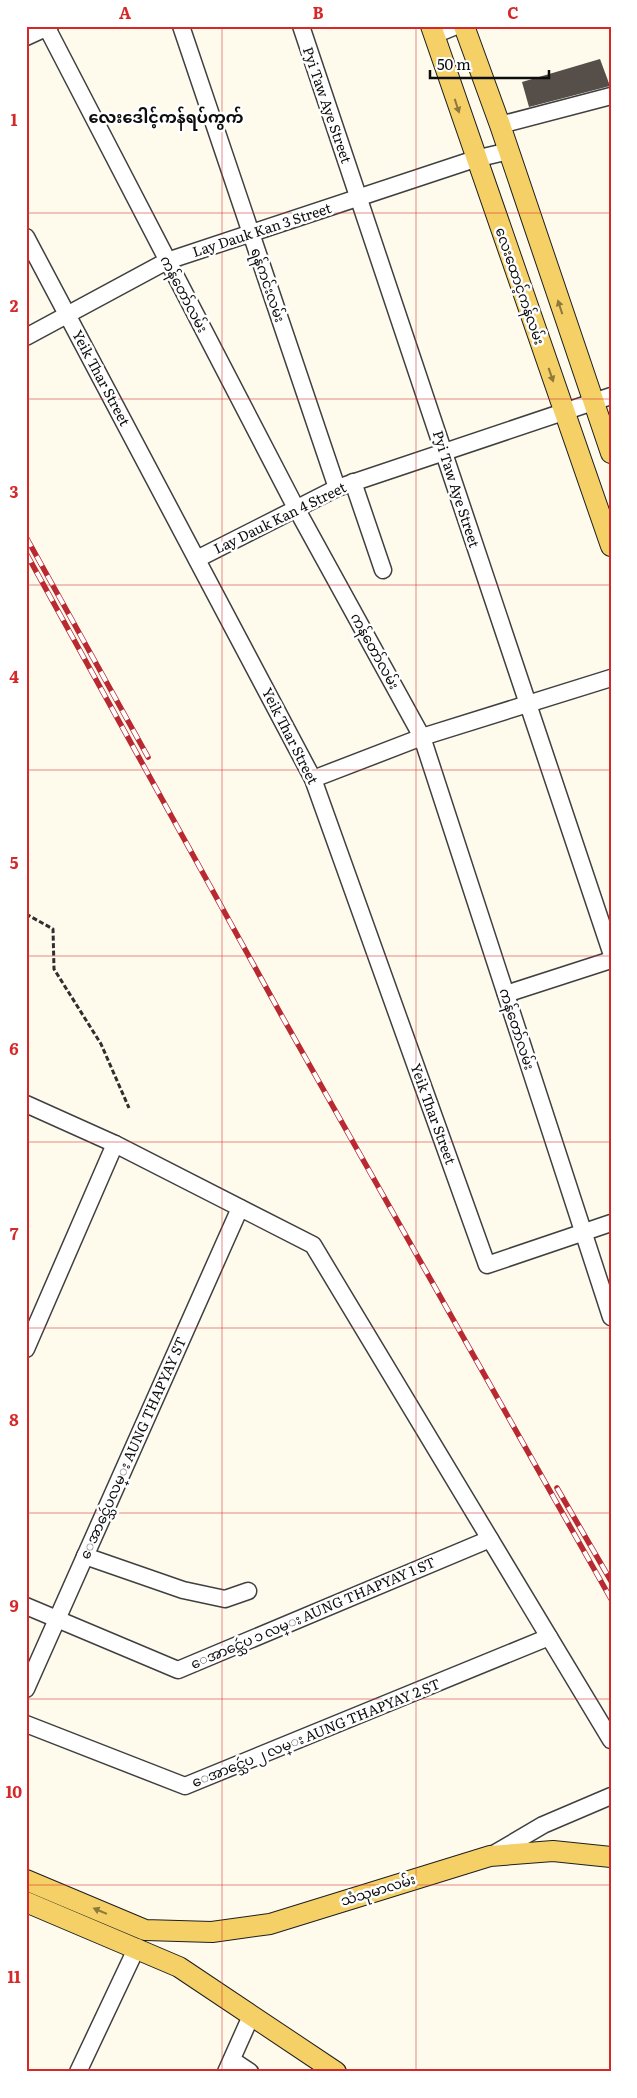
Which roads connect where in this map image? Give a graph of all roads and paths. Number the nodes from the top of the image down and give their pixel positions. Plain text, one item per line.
1 (181, 26) edge
2 (301, 26) edge
3 (456, 26) edge
4 (464, 26) edge
5 (47, 27) edge
6 (432, 31) edge
7 (26, 38) edge
8 (611, 96) edge
9 (500, 125) junction
10 (509, 151) junction
11 (475, 159) junction
12 (359, 199) junction
13 (251, 234) junction
14 (26, 237) edge
15 (167, 261) junction
16 (67, 314) junction
17 (26, 337) edge
18 (611, 396) edge
19 (592, 403) junction
20 (564, 413) junction
21 (444, 453) junction
22 (611, 453) edge
23 (353, 482) junction
24 (337, 488) junction
25 (296, 508) junction
26 (611, 546) edge
27 (197, 559) junction
28 (383, 570) dead end
29 (611, 678) edge
30 (528, 704) junction
31 (422, 737) junction
32 (313, 779) junction
33 (26, 914) edge
34 (611, 952) edge
35 (611, 960) edge
36 (506, 994) junction
37 (26, 1104) edge
38 (129, 1108) dead end
39 (115, 1144) junction
40 (240, 1208) junction
41 (611, 1224) edge
42 (583, 1233) junction
43 (611, 1316) edge
44 (26, 1349) edge
45 (490, 1539) junction
46 (85, 1556) junction
47 (248, 1591) dead end
48 (26, 1606) edge
49 (57, 1620) junction
50 (549, 1637) junction
51 (26, 1689) edge
52 (26, 1724) edge
53 (611, 1740) edge
54 (611, 1796) edge
55 (490, 1856) junction
56 (611, 1858) edge
57 (26, 1880) edge
58 (26, 1902) edge
59 (141, 1939) junction
60 (251, 2016) junction
61 (229, 2066) edge
62 (78, 2072) edge
63 (250, 2072) edge
64 (336, 2072) edge

1 - 13 street, ရန်ကင်းလမ်း
2 - 12 street, Pyi Taw Aye Street
3 - 6 street
4 - 9 main road
5 - 7 street
5 - 15 street, ကန်တော်လမ်း
6 -> 11 main road, လေးထောင့်ကန်လမ်း
8 - 9 street
9 - 10 main road
10 - 11 street, Lay Dauk Kan 3 Street
19 -> 10 main road
11 - 12 street, Lay Dauk Kan 3 Street
11 -> 20 main road, လေးထောင့်ကန်လမ်း
12 - 13 street, Lay Dauk Kan 3 Street
12 - 21 street, Pyi Taw Aye Street
13 - 15 street, Lay Dauk Kan 3 Street
13 - 24 street, ရန်ကင်းလမ်း
14 - 16 street, Yeik Thar Street
15 - 16 street, Lay Dauk Kan 3 Street
15 - 25 street, ကန်တော်လမ်း
16 - 17 street, Lay Dauk Kan 3 Street
16 - 27 street, Yeik Thar Street
18 - 19 street, Lay Dauk Kan 4 Street
19 - 20 street, Lay Dauk Kan 4 Street
19 - 22 main road
20 - 21 street, Lay Dauk Kan 4 Street
20 - 26 main road, လေးထောင့်ကန်လမ်း
21 - 23 street, Lay Dauk Kan 4 Street
21 - 30 street, Pyi Taw Aye Street
23 - 24 street, Lay Dauk Kan 4 Street
23 - 28 street
24 - 25 street, Lay Dauk Kan 4 Street
25 - 27 street, Lay Dauk Kan 4 Street
25 - 31 street, ကန်တော်လမ်း
27 - 32 street, Yeik Thar Street
29 - 30 street
30 - 31 street
30 - 34 street, Pyi Taw Aye Street
31 - 32 street
31 - 36 street, ကန်တော်လမ်း
32 - 42 street, Yeik Thar Street
33 - 38 path
35 - 36 street
36 - 42 street, ကန်တော်လမ်း
37 - 39 street
39 - 40 street
39 - 44 street
40 - 45 street
40 - 46 street, ေအာင္သေဴပလမ္း AUNG THAPYAY ST
41 - 42 street
42 - 43 street, ကန်တော်လမ်း
45 - 49 street, ေအာင္သေဴပ ၁ လမ္း AUNG THAPYAY 1 ST
45 - 50 street
46 - 47 street
46 - 49 street, ေအာင္သေဴပလမ္း AUNG THAPYAY ST
48 - 49 street, ေအာင္သေဴပ ၁ လမ္း AUNG THAPYAY 1 ST
49 - 51 street, ေအာင္သေဴပလမ္း AUNG THAPYAY ST
50 - 52 street, ေအာင္သေဴပ ၂ လမ္း AUNG THAPYAY 2 ST
50 - 53 street
54 - 55 street
55 - 56 main road, သံသုမာလမ်း
55 - 59 main road, သံသုမာလမ်း
59 -> 57 main road, သံသုမာလမ်း
58 - 59 main road, သံသုမာလမ်း
59 - 60 main road, သံသုမာလမ်း
59 - 62 street
60 - 61 street
60 - 64 main road, သံသုမာလမ်း
61 - 63 street

